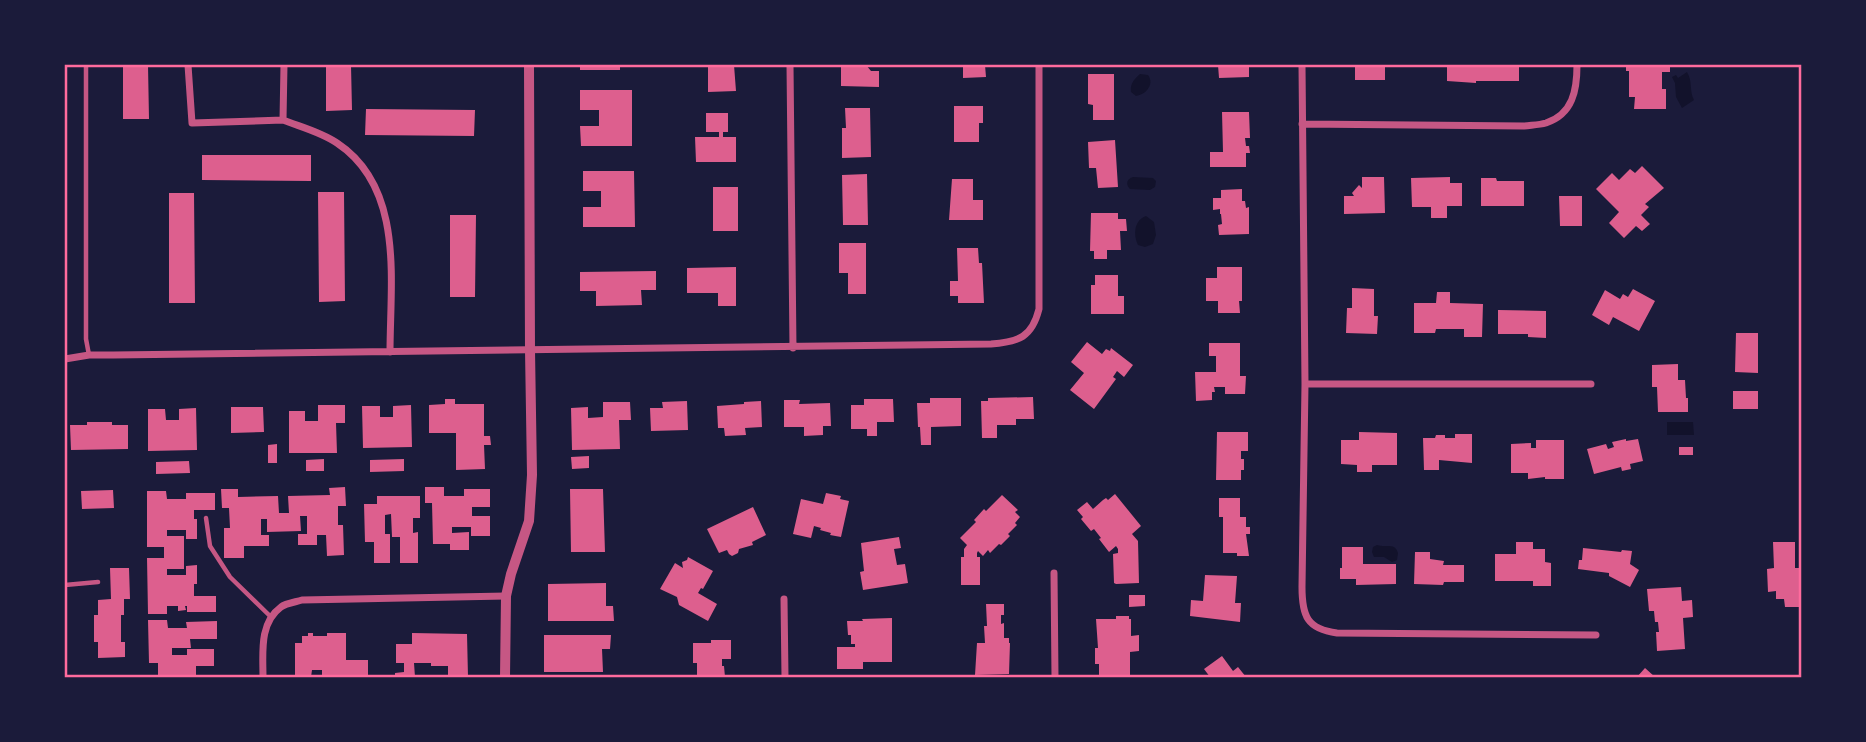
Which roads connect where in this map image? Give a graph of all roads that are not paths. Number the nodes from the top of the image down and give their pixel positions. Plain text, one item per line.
1 (86, 65) edge
2 (188, 65) edge
3 (285, 65) edge
4 (529, 65) edge
5 (790, 65) edge
6 (1038, 65) edge
7 (1302, 65) edge
8 (1577, 65) edge
9 (283, 120) junction
10 (1302, 124) junction
11 (793, 348) junction
12 (530, 349) junction
13 (390, 352) junction
14 (89, 355) junction
15 (65, 359) edge
16 (1305, 384) junction
17 (1591, 384) dead end
18 (206, 518) dead end
19 (1054, 573) dead end
20 (98, 582) dead end
21 (65, 584) edge
22 (506, 596) junction
23 (784, 598) dead end
24 (271, 618) junction
25 (1596, 635) dead end
26 (263, 677) edge
27 (505, 677) edge
28 (785, 677) edge
29 (1055, 677) edge

1 - 14 lane
2 - 9 street
3 - 9 street
4 - 12 street
5 - 11 street
6 - 11 street
7 - 10 street
8 - 10 street
9 - 13 street
10 - 16 street
11 - 12 street
12 - 13 street
12 - 22 street
13 - 14 street
14 - 15 street
16 - 17 street
16 - 25 street
18 - 24 lane
19 - 29 street
20 - 21 lane
22 - 24 street
22 - 27 street
23 - 28 street
24 - 26 street

